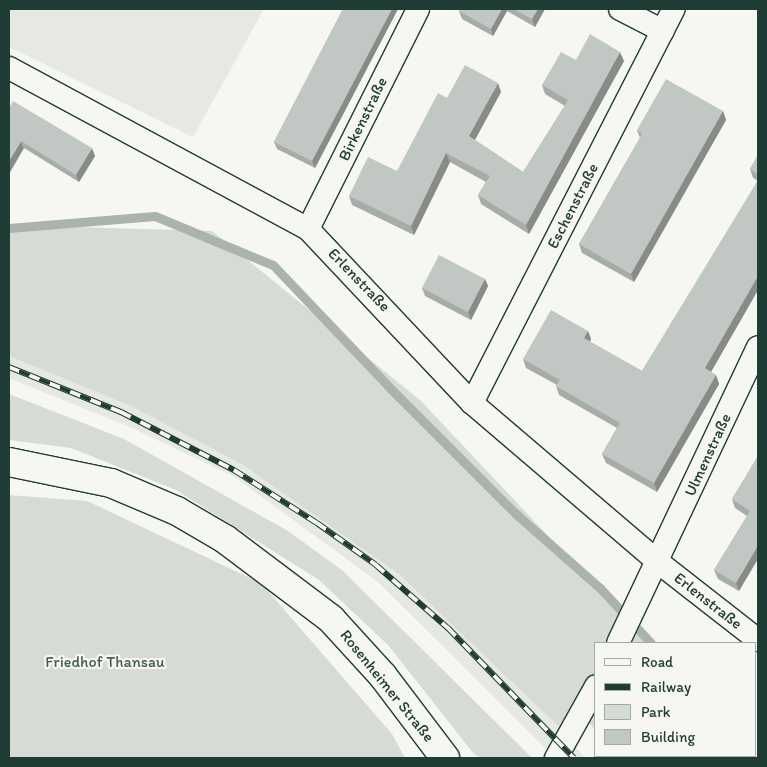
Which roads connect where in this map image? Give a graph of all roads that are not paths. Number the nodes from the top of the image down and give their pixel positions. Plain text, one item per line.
1 (418, 9) edge
2 (620, 9) edge
3 (674, 9) edge
4 (663, 31) junction
5 (9, 68) edge
6 (308, 229) junction
7 (758, 347) edge
8 (472, 403) junction
9 (9, 462) edge
10 (658, 562) junction
11 (620, 639) edge
12 (758, 640) edge
13 (594, 690) edge
14 (445, 758) edge
15 (556, 758) edge

1 - 6 street, Birkenstraße
2 - 4 street
3 - 4 street, Eschenstraße
4 - 8 street, Eschenstraße
5 - 6 street, Erlenstraße
6 - 8 street, Erlenstraße
7 - 10 street, Ulmenstraße
8 - 10 street, Erlenstraße
9 - 14 main road, Rosenheimer Straße
10 - 11 street, Erlenstraße
10 - 12 street, Erlenstraße
13 - 15 street

